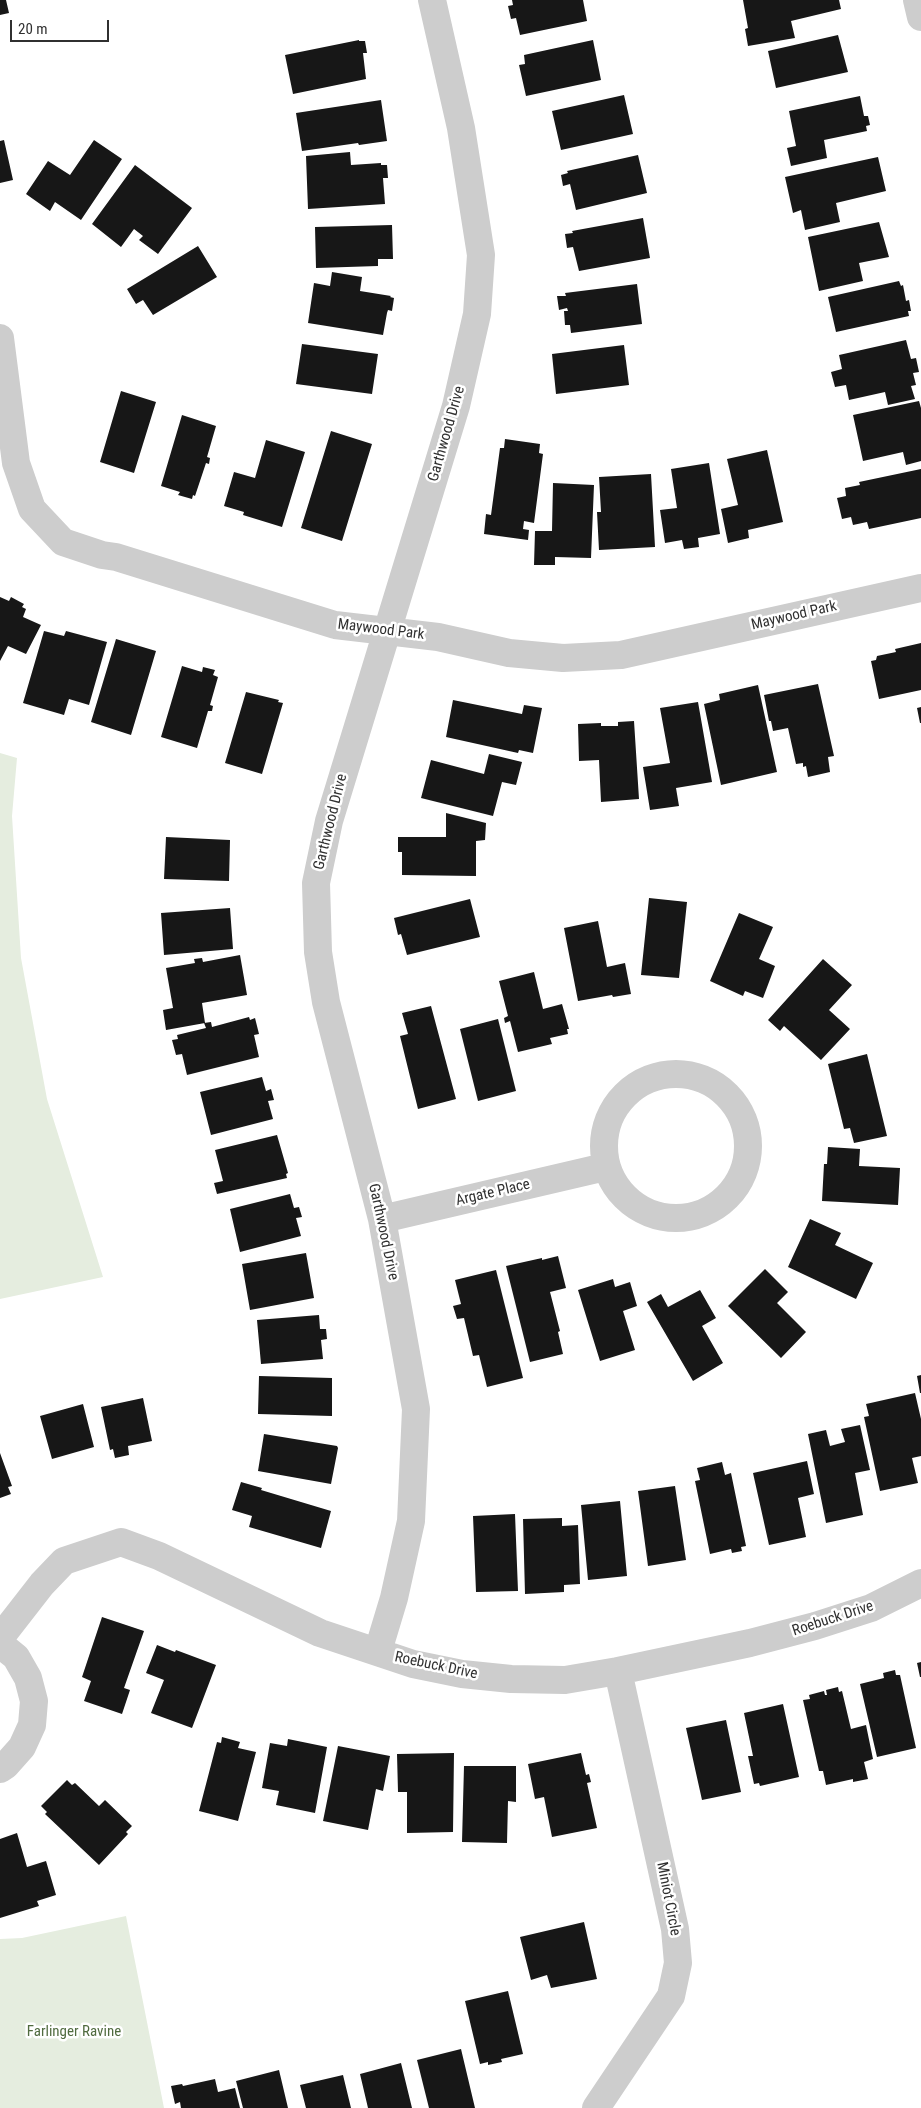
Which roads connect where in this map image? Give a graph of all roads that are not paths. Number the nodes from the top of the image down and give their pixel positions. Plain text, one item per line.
1 (432, 0) edge
2 (917, 0) edge
3 (921, 17) edge
4 (0, 338) edge
5 (921, 588) edge
6 (387, 630) junction
7 (605, 1167) junction
8 (382, 1219) junction
9 (921, 1583) edge
10 (0, 1638) edge
11 (0, 1644) edge
12 (378, 1651) junction
13 (618, 1671) junction
14 (0, 1769) edge
15 (596, 2108) edge

1 - 6 street, Garthwood Drive
2 - 3 street
4 - 6 street, Maywood Park
5 - 6 street, Maywood Park
6 - 8 street, Garthwood Drive
7 - 7 street
7 - 8 street, Argate Place
8 - 12 street, Garthwood Drive
9 - 13 street, Roebuck Drive
10 - 12 street, Roebuck Drive
11 - 14 street
12 - 13 street, Roebuck Drive
13 - 15 street, Miniot Circle

